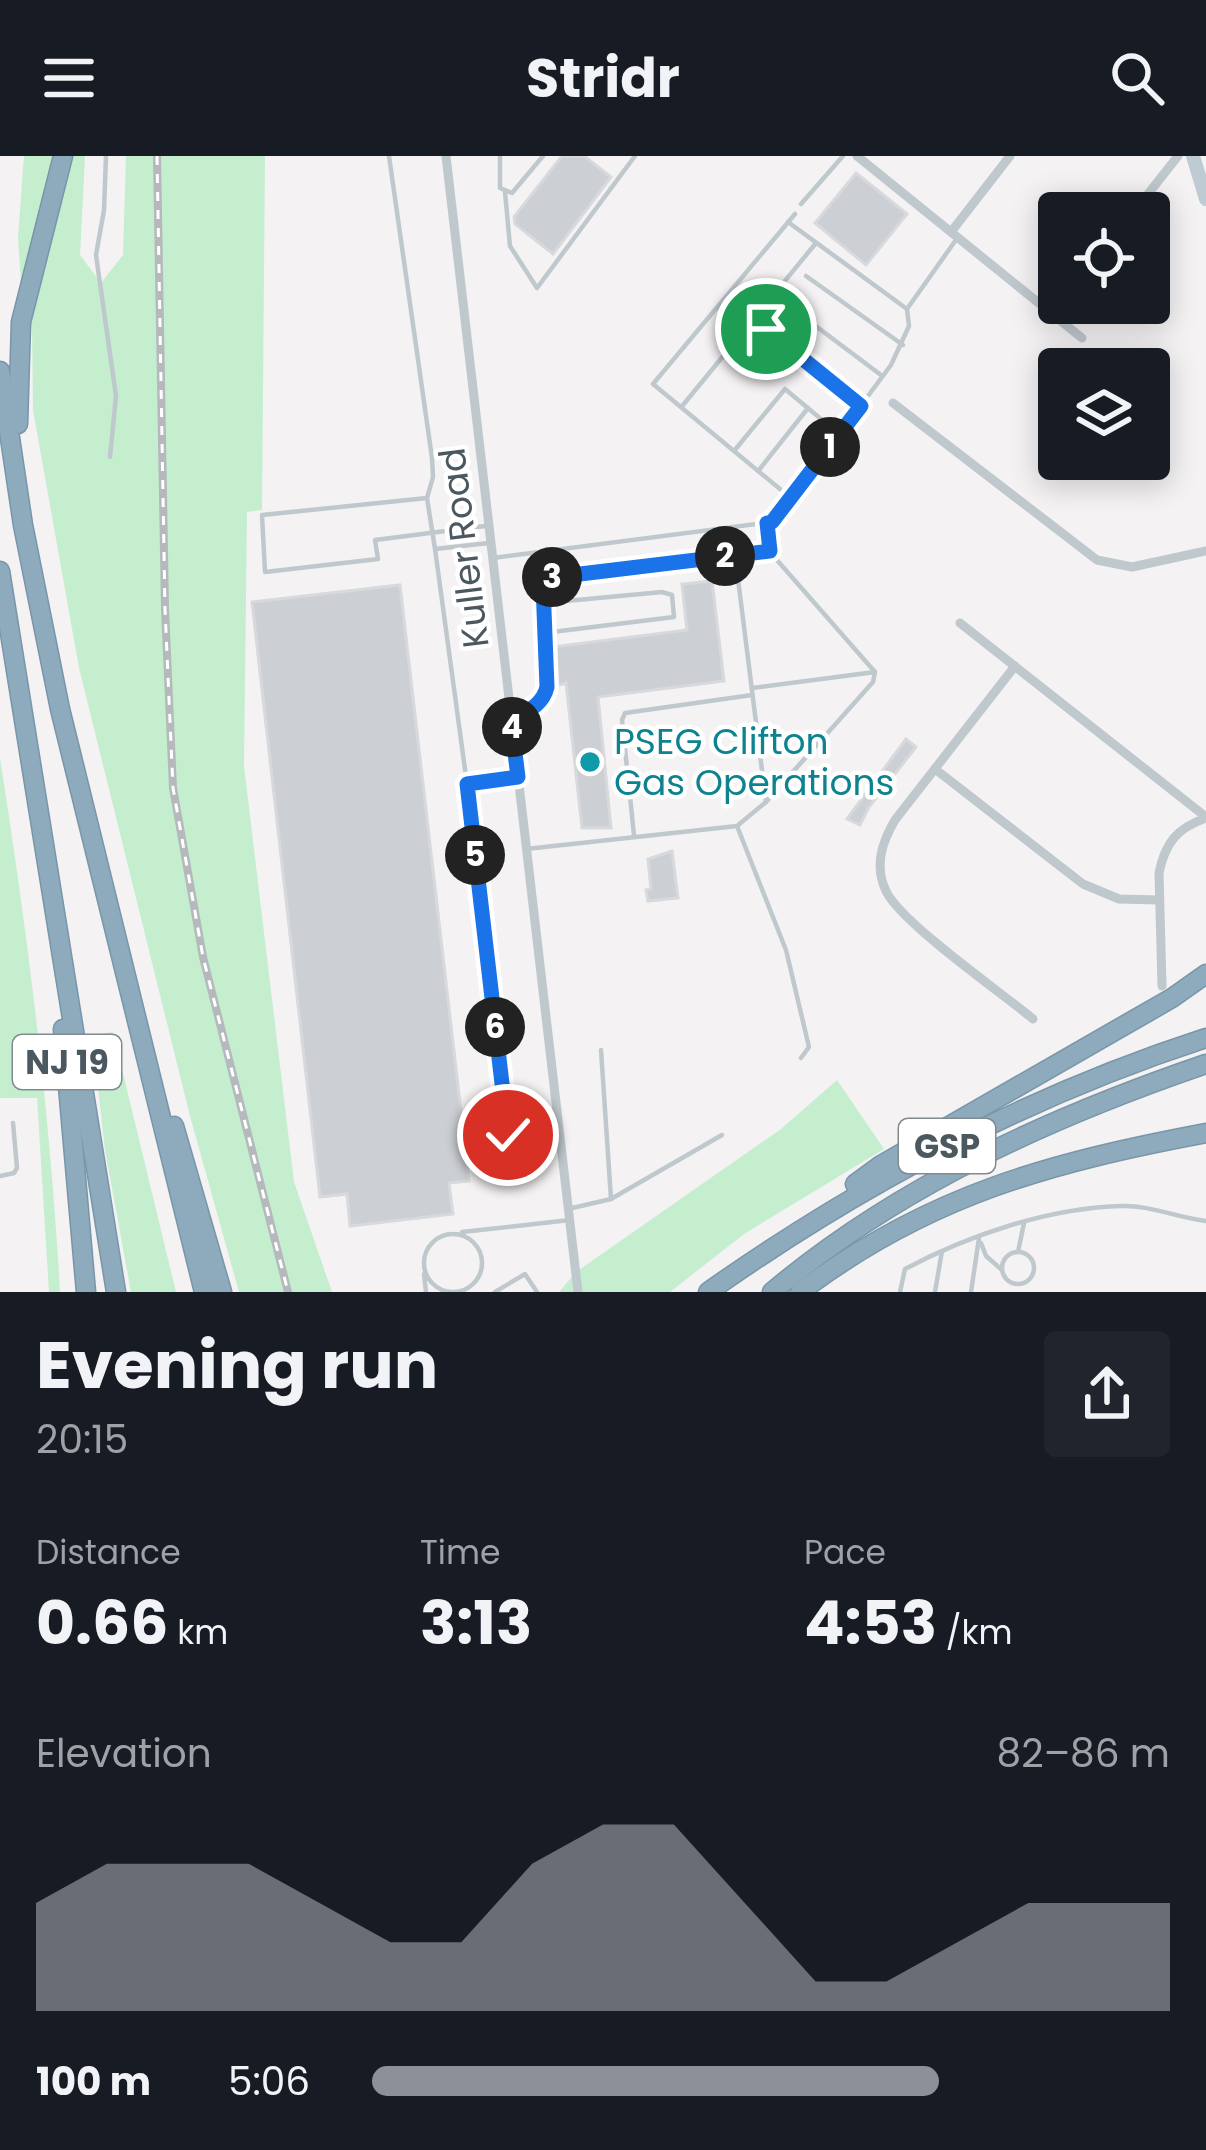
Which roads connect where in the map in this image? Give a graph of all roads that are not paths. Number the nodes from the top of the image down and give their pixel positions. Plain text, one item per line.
1 (63, 156) edge
2 (106, 156) edge
3 (389, 156) edge
4 (446, 156) edge
5 (500, 156) edge
6 (543, 156) edge
7 (635, 156) edge
8 (843, 156) edge
9 (857, 156) edge
10 (1010, 156) edge
11 (1178, 156) edge
12 (1192, 156) edge
13 (1203, 176) edge
14 (505, 192) junction
15 (1150, 192) edge
16 (1206, 199) edge
17 (801, 204) dead end
18 (795, 214) dead end
19 (788, 222) junction
20 (954, 234) junction
21 (816, 242) junction
22 (806, 276) dead end
23 (1038, 302) edge
24 (785, 303) dead end
25 (908, 309) junction
26 (1065, 324) edge
27 (766, 329) dead end
28 (1082, 338) dead end
29 (903, 345) junction
30 (0, 371) edge
31 (883, 376) junction
32 (893, 403) dead end
33 (861, 406) junction
34 (681, 407) junction
35 (808, 408) junction
36 (840, 434) junction
37 (734, 451) junction
38 (110, 457) dead end
39 (758, 471) junction
40 (427, 498) junction
41 (792, 499) junction
42 (767, 523) junction
43 (22, 525) junction
44 (489, 525) junction
45 (432, 532) junction
46 (491, 543) junction
47 (435, 549) junction
48 (1206, 550) edge
49 (770, 551) junction
50 (735, 555) junction
51 (493, 558) junction
52 (0, 571) edge
53 (543, 603) junction
54 (960, 623) dead end
55 (544, 633) junction
56 (1016, 666) junction
57 (875, 672) junction
58 (752, 691) junction
59 (511, 721) junction
60 (935, 770) junction
61 (518, 777) junction
62 (467, 784) junction
63 (766, 802) junction
64 (1206, 818) edge
65 (737, 826) junction
66 (42, 833) junction
67 (634, 837) junction
68 (526, 849) junction
69 (1160, 900) junction
70 (121, 956) junction
71 (1206, 974) edge
72 (1162, 986) dead end
73 (1034, 1018) dead end
74 (1206, 1038) edge
75 (601, 1050) dead end
76 (801, 1058) dead end
77 (1206, 1064) edge
78 (13, 1124) dead end
79 (508, 1135) dead end
80 (722, 1135) dead end
81 (1206, 1136) edge
82 (0, 1176) edge
83 (611, 1199) junction
84 (569, 1215) junction
85 (1206, 1221) edge
86 (1024, 1223) junction
87 (452, 1233) junction
88 (979, 1238) junction
89 (942, 1250) junction
90 (766, 1252) junction
91 (1018, 1252) junction
92 (423, 1263) junction
93 (1002, 1270) junction
94 (473, 1289) edge
95 (86, 1292) edge
96 (116, 1292) edge
97 (204, 1292) edge
98 (222, 1292) edge
99 (426, 1292) edge
100 (495, 1292) edge
101 (537, 1292) edge
102 (578, 1292) edge
103 (708, 1292) edge
104 (772, 1292) edge
105 (800, 1292) edge
106 (900, 1292) edge
107 (935, 1292) edge
108 (971, 1292) edge

1 - 43 highway
2 - 38 lane
3 - 40 lane
4 - 44 street, Kuller Road
5 - 14 lane
6 - 14 lane
7 - 14 lane
8 - 17 lane
9 - 20 street
10 - 20 street
11 - 15 street
12 - 13 street
13 - 16 street
18 - 19 lane
19 - 21 lane
19 - 34 lane
20 - 23 street
20 - 25 lane
21 - 25 lane
21 - 34 lane
22 - 29 lane
24 - 31 lane
25 - 29 lane
26 - 28 street
27 - 33 lane
29 - 31 lane
30 - 43 highway, NJ 19
31 - 33 lane
32 - 48 street
33 - 36 lane
34 - 37 lane
35 - 36 lane
35 - 37 lane
35 - 39 lane
36 - 41 lane
37 - 39 lane
39 - 41 lane
40 - 45 lane
40 - 45 lane
41 - 42 lane
42 - 49 lane
42 - 51 lane
43 - 70 highway, NJ 19
44 - 45 lane
44 - 46 street, Kuller Road
45 - 47 lane
46 - 47 lane
46 - 51 street, Kuller Road
47 - 62 lane
49 - 50 lane
49 - 57 lane
50 - 53 lane
50 - 58 lane
51 - 59 street, Kuller Road
52 - 66 highway, NJ 19
53 - 55 lane
53 - 55 lane
54 - 56 street
55 - 59 lane
56 - 60 street
56 - 64 street
57 - 58 lane
57 - 63 lane
58 - 63 lane
58 - 67 lane
59 - 61 street, Kuller Road
60 - 69 street
60 - 73 street
61 - 62 lane
61 - 68 street, Kuller Road
62 - 79 lane
63 - 65 lane
64 - 69 street
65 - 67 lane
65 - 76 lane
66 - 95 highway, NJ 19
66 - 96 highway
67 - 68 lane
68 - 84 street, Kuller Road
69 - 72 street
70 - 97 highway, NJ 19
70 - 98 highway
71 - 90 highway
74 - 90 highway, GSP
75 - 83 lane
77 - 104 highway, GSP
78 - 82 lane
80 - 83 lane
81 - 105 highway
83 - 84 lane
84 - 87 lane
84 - 102 street, Kuller Road
85 - 86 lane
86 - 88 lane
86 - 91 lane
87 - 92 lane
87 - 94 lane
88 - 89 lane
88 - 93 lane
88 - 108 lane
89 - 106 lane
89 - 107 lane
90 - 103 highway, GSP
91 - 93 lane
91 - 93 lane
92 - 94 lane
92 - 99 lane
100 - 101 lane

